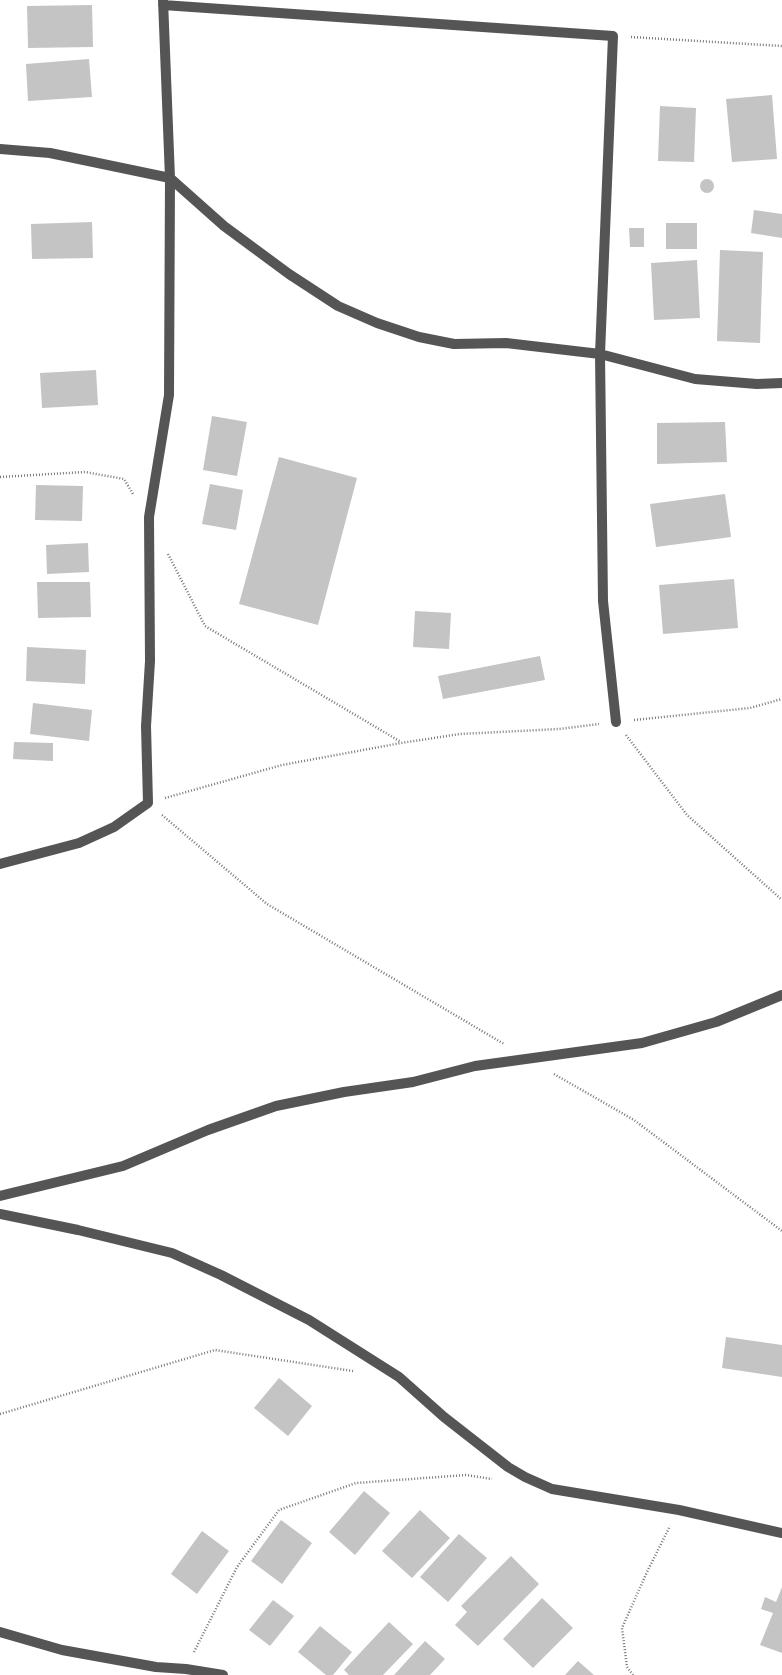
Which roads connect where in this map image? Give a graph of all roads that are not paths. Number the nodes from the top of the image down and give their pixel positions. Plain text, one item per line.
1 (163, 2) edge
2 (0, 149) edge
3 (170, 178) junction
4 (600, 354) junction
5 (782, 383) edge
6 (616, 722) road end
7 (0, 864) edge
8 (782, 995) edge
9 (0, 1196) edge
10 (0, 1214) edge
11 (782, 1533) edge
12 (0, 1632) edge
13 (223, 1675) edge

1 - 3 street
1 - 4 street
2 - 3 street
3 - 4 street
3 - 7 street
4 - 5 street
4 - 6 street
8 - 9 street
10 - 11 street
12 - 13 street

